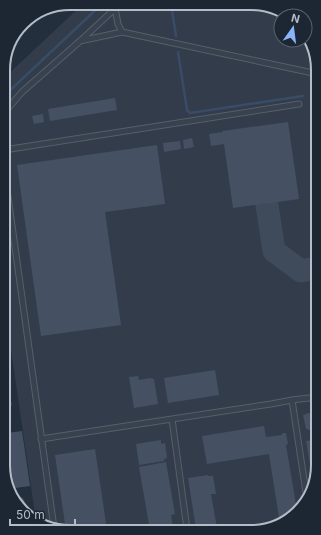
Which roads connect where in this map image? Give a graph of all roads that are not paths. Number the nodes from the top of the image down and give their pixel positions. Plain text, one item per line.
1 (113, 10) edge
2 (115, 10) edge
3 (122, 32) junction
4 (79, 42) junction
5 (311, 73) edge
6 (300, 104) dead end
7 (10, 105) edge
8 (10, 149) edge
9 (10, 212) edge
10 (311, 398) edge
11 (292, 400) junction
12 (172, 419) junction
13 (41, 439) junction
14 (305, 491) edge
15 (53, 522) edge
16 (187, 525) edge

1 - 4 lane
2 - 3 lane
3 - 4 lane
3 - 5 lane
4 - 7 lane
6 - 8 lane
9 - 13 lane
10 - 11 lane
11 - 12 lane
11 - 14 lane
12 - 13 lane
12 - 16 lane
13 - 15 lane

